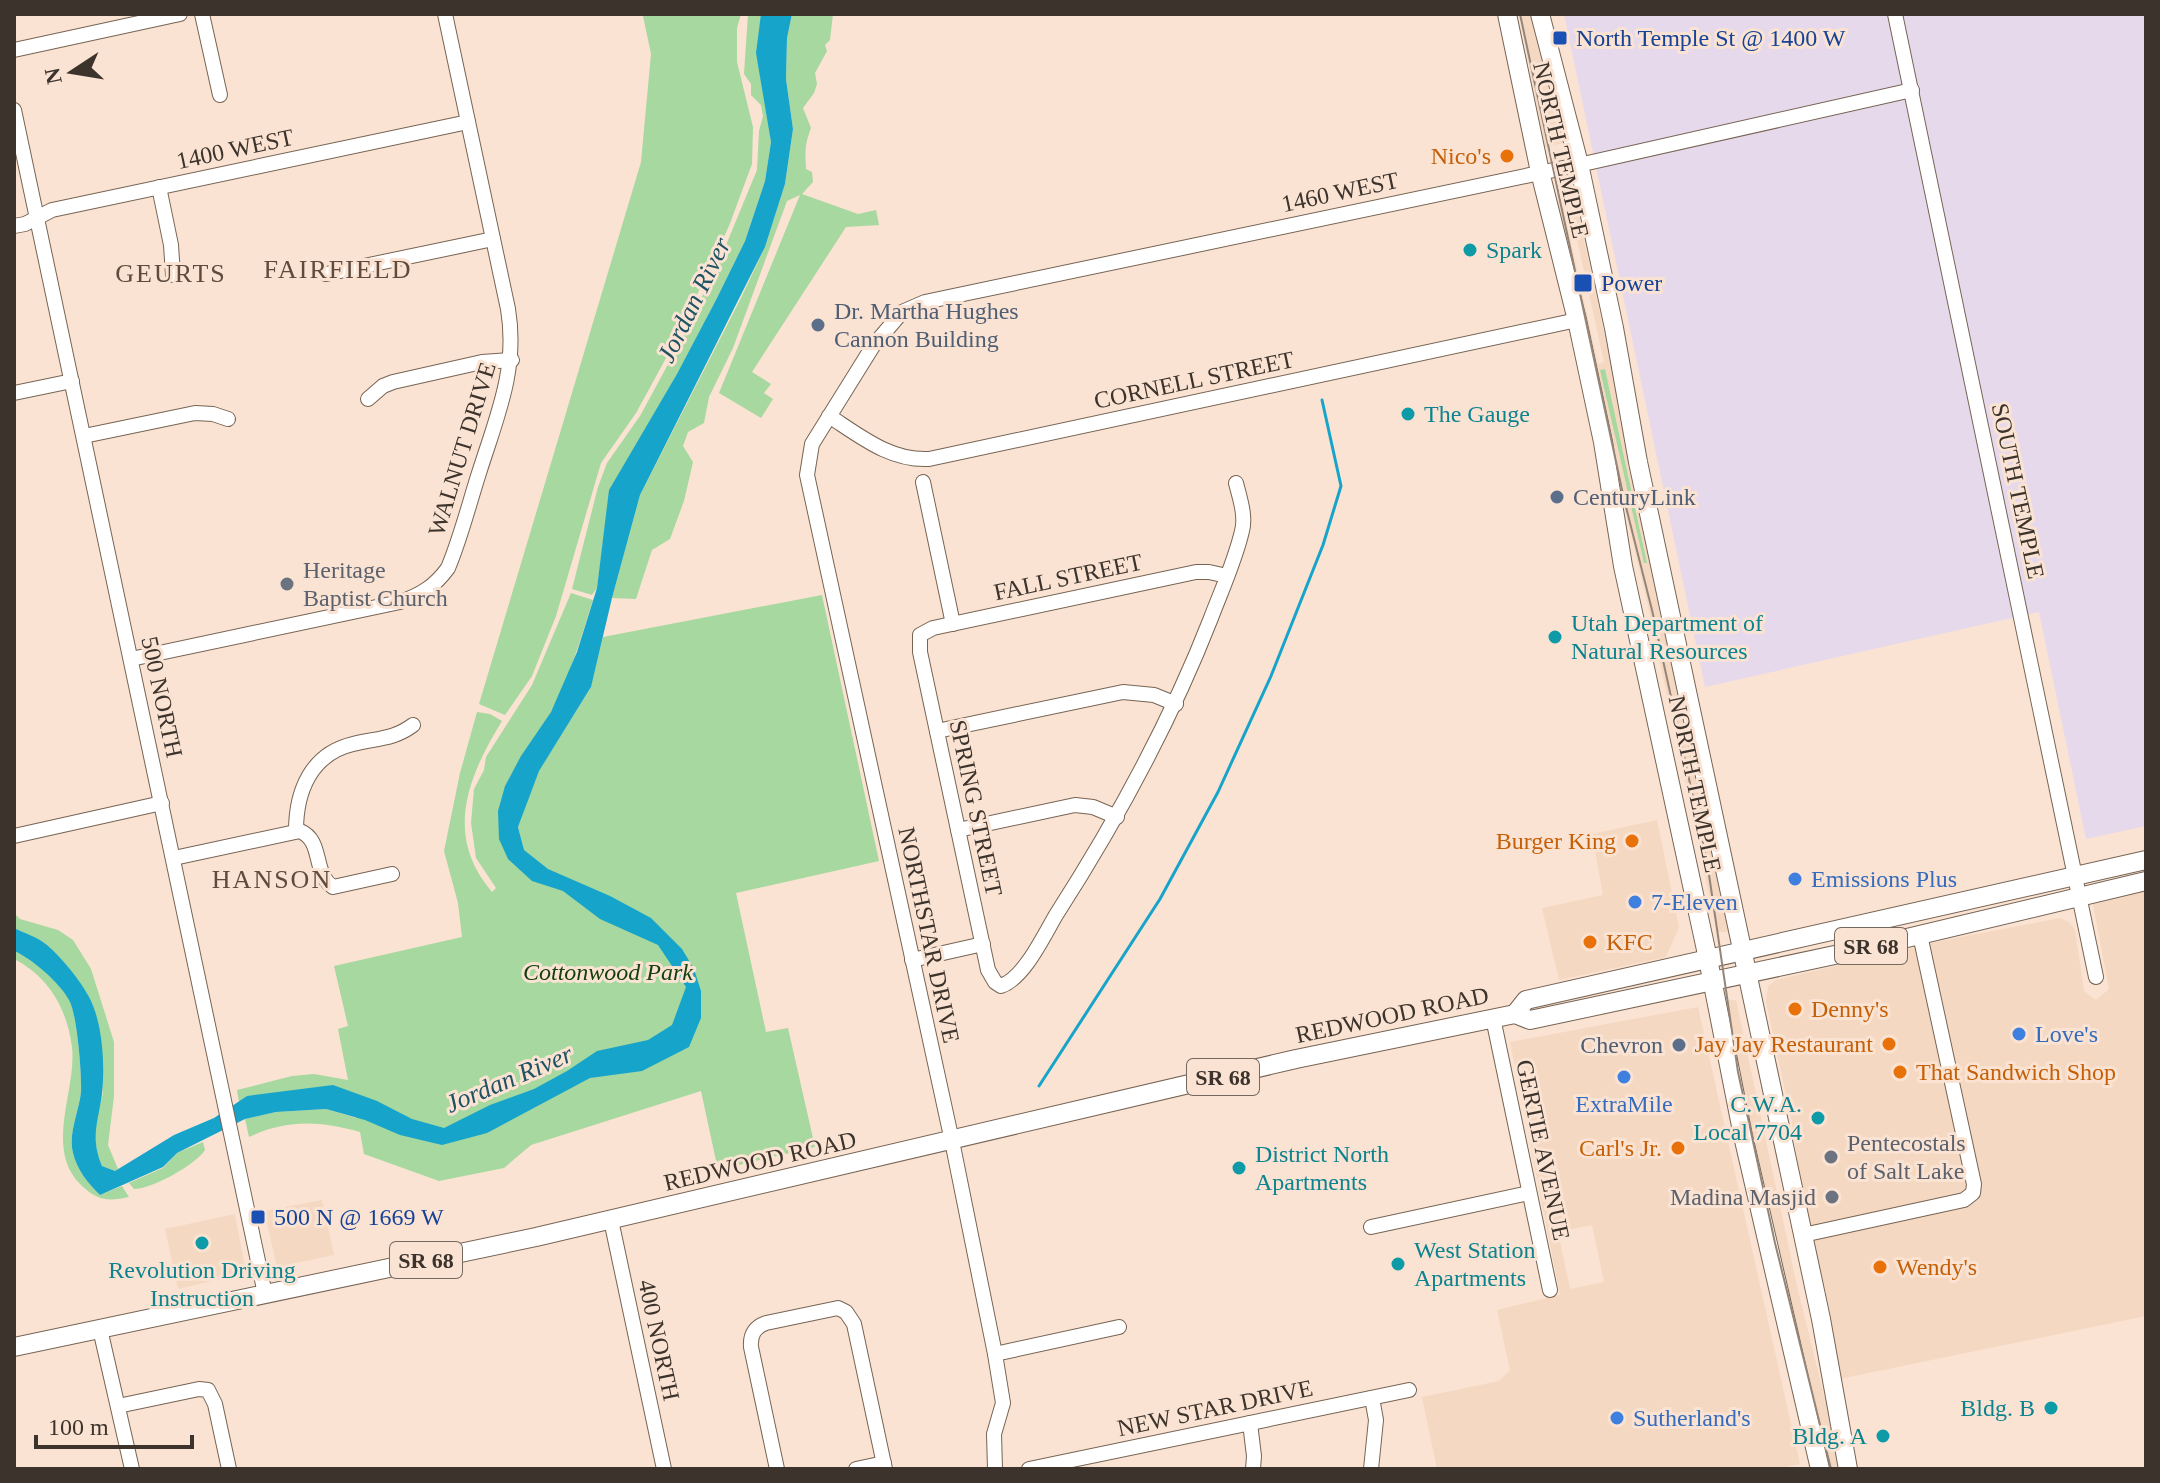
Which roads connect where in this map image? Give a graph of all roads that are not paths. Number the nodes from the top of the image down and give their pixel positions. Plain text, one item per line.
1 (180, 14) edge
2 (202, 14) edge
3 (445, 14) edge
4 (1507, 14) edge
5 (1540, 14) edge
6 (1895, 14) edge
7 (14, 50) edge
8 (1912, 90) junction
9 (220, 95) dead end
10 (14, 110) edge
11 (468, 122) junction
12 (1579, 164) junction
13 (1540, 172) junction
14 (159, 187) junction
15 (37, 217) junction
16 (14, 226) edge
17 (493, 239) junction
18 (326, 274) dead end
19 (173, 275) dead end
20 (1577, 320) junction
21 (512, 360) junction
22 (72, 381) junction
23 (14, 393) edge
24 (368, 399) dead end
25 (829, 416) junction
26 (228, 419) dead end
27 (84, 436) junction
28 (923, 482) dead end
29 (1236, 483) dead end
30 (1227, 576) junction
31 (953, 624) junction
32 (920, 635) joint
33 (131, 659) junction
34 (1176, 704) junction
35 (413, 725) dead end
36 (937, 731) junction
37 (162, 803) junction
38 (1117, 817) junction
39 (958, 830) junction
40 (296, 831) junction
41 (14, 836) edge
42 (174, 858) junction
43 (2146, 860) edge
44 (392, 874) dead end
45 (2077, 876) junction
46 (2146, 881) edge
47 (2081, 896) junction
48 (1920, 935) junction
49 (983, 944) junction
50 (1742, 952) junction
51 (1708, 959) junction
52 (912, 960) junction
53 (1746, 974) junction
54 (2096, 977) dead end
55 (1711, 980) junction
56 (1515, 1014) junction
57 (1493, 1018) junction
58 (952, 1141) junction
59 (1529, 1193) junction
60 (611, 1220) junction
61 (1371, 1227) dead end
62 (1803, 1235) junction
63 (1550, 1290) dead end
64 (265, 1294) junction
65 (1119, 1327) dead end
66 (100, 1329) junction
67 (14, 1347) edge
68 (995, 1354) junction
69 (1409, 1390) dead end
70 (1372, 1398) junction
71 (118, 1406) junction
72 (1250, 1423) junction
73 (1099, 1462) edge
74 (884, 1466) edge
75 (132, 1469) edge
76 (229, 1469) edge
77 (664, 1469) edge
78 (777, 1469) edge
79 (856, 1469) edge
80 (995, 1469) edge
81 (1029, 1469) edge
82 (1253, 1469) edge
83 (1371, 1469) edge
84 (1820, 1469) edge
85 (1848, 1469) edge

1 - 7 street
2 - 9 street
3 - 11 street, WALNUT DRIVE
4 - 13 main road, NORTH TEMPLE
5 - 12 main road, NORTH TEMPLE
6 - 8 street, SOUTH TEMPLE
8 - 12 street, 1460 WEST
8 - 45 street, SOUTH TEMPLE
10 - 15 street, 500 NORTH
11 - 14 street, 1400 WEST
11 - 17 street, WALNUT DRIVE
12 - 13 street, 1460 WEST
12 - 50 main road, NORTH TEMPLE
13 - 20 main road, NORTH TEMPLE
13 - 25 street, 1460 WEST
14 - 15 street, 1400 WEST
14 - 19 street
15 - 16 street, 1400 WEST
15 - 22 street, 500 NORTH
17 - 18 street
17 - 21 street, WALNUT DRIVE
20 - 25 street, CORNELL STREET
20 - 51 main road, NORTH TEMPLE
21 - 24 street
21 - 33 street, WALNUT DRIVE
22 - 23 street
22 - 27 street, 500 NORTH
25 - 52 street, NORTHSTAR DRIVE
26 - 27 street
27 - 33 street, 500 NORTH
28 - 31 street
29 - 30 street
30 - 31 street, FALL STREET
30 - 34 street
31 - 32 street, FALL STREET
32 - 36 street, SPRING STREET
33 - 37 street, 500 NORTH
34 - 36 street
34 - 38 street
35 - 40 street
36 - 39 street, SPRING STREET
37 - 41 street
37 - 42 street, 500 NORTH
38 - 39 street
38 - 49 street, SPRING STREET
39 - 49 street, SPRING STREET
40 - 42 street
40 - 44 street
42 - 64 street, 500 NORTH
43 - 45 main road, REDWOOD ROAD / SR 68
45 - 47 street, SOUTH TEMPLE
45 - 50 main road, REDWOOD ROAD / SR 68
46 - 47 main road, REDWOOD ROAD / SR 68
47 - 48 main road, REDWOOD ROAD / SR 68
47 - 54 street, SOUTH TEMPLE
48 - 53 main road, REDWOOD ROAD / SR 68
48 - 62 street
49 - 52 street
50 - 51 main road, REDWOOD ROAD / SR 68
50 - 53 main road, NORTH TEMPLE
51 - 55 main road, NORTH TEMPLE
51 - 56 main road, REDWOOD ROAD / SR 68
52 - 58 street, NORTHSTAR DRIVE
53 - 55 main road, REDWOOD ROAD / SR 68
53 - 62 main road, NORTH TEMPLE
55 - 56 main road, REDWOOD ROAD / SR 68
55 - 84 main road, NORTH TEMPLE
56 - 57 main road, REDWOOD ROAD / SR 68
57 - 58 main road, REDWOOD ROAD / SR 68
57 - 59 street, GERTIE AVENUE
58 - 60 main road, REDWOOD ROAD / SR 68
58 - 68 street, NORTHSTAR DRIVE
59 - 61 street
59 - 63 street, GERTIE AVENUE
60 - 64 main road, REDWOOD ROAD / SR 68
60 - 77 street, 400 NORTH
62 - 85 main road, NORTH TEMPLE
64 - 66 main road, REDWOOD ROAD / SR 68
65 - 68 street
66 - 67 main road, REDWOOD ROAD / SR 68
66 - 71 street
68 - 80 street, NORTHSTAR DRIVE
69 - 70 street, NEW STAR DRIVE
70 - 72 street, NEW STAR DRIVE
70 - 83 street
71 - 75 street
71 - 76 street
72 - 73 street, NEW STAR DRIVE
72 - 82 street
73 - 81 street, NEW STAR DRIVE
74 - 78 street
74 - 79 street

